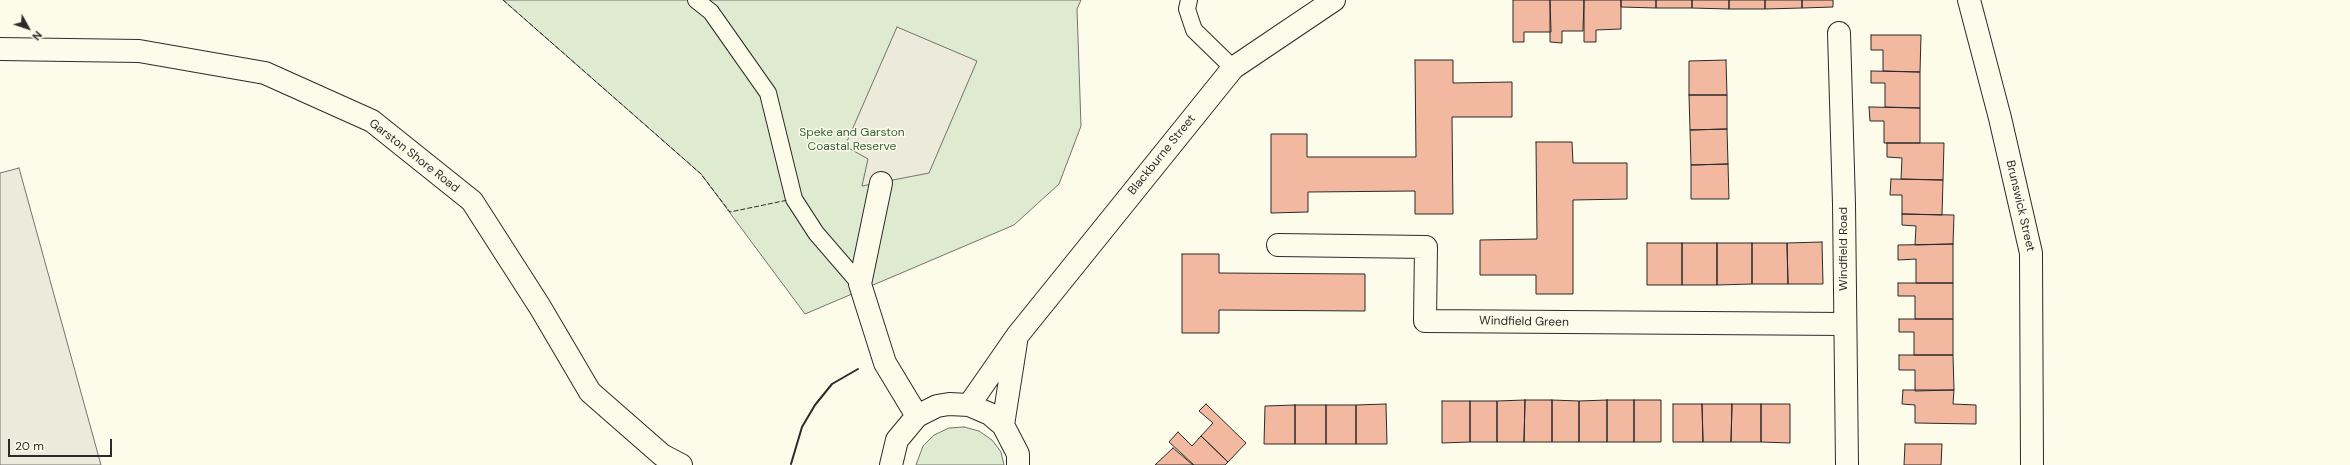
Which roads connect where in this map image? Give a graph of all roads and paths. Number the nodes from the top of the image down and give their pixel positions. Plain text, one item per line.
1 (696, 0) edge
2 (1189, 0) edge
3 (1334, 0) edge
4 (1969, 0) edge
5 (1839, 33) dead end
6 (0, 49) edge
7 (1233, 68) junction
8 (881, 183) dead end
9 (1278, 245) dead end
10 (860, 284) junction
11 (1844, 324) junction
12 (1016, 336) junction
13 (969, 405) junction
14 (917, 416) junction
15 (1003, 425) junction
16 (681, 465) edge
17 (891, 465) edge
18 (1018, 465) edge
19 (1847, 465) edge
20 (2032, 465) edge

1 - 10 lane
2 - 7 lane
3 - 7 street, Blackburne Street
4 - 20 street, Brunswick Street
5 - 11 street, Windfield Road
6 - 16 street, Garston Shore Road
7 - 12 street, Blackburne Street
8 - 10 street
9 - 11 street, Windfield Green
10 - 14 street
11 - 19 street, Windfield Road
12 - 13 street, Blackburne Street
12 - 15 street
13 - 14 street
13 - 15 street
14 - 17 street
15 - 18 street

